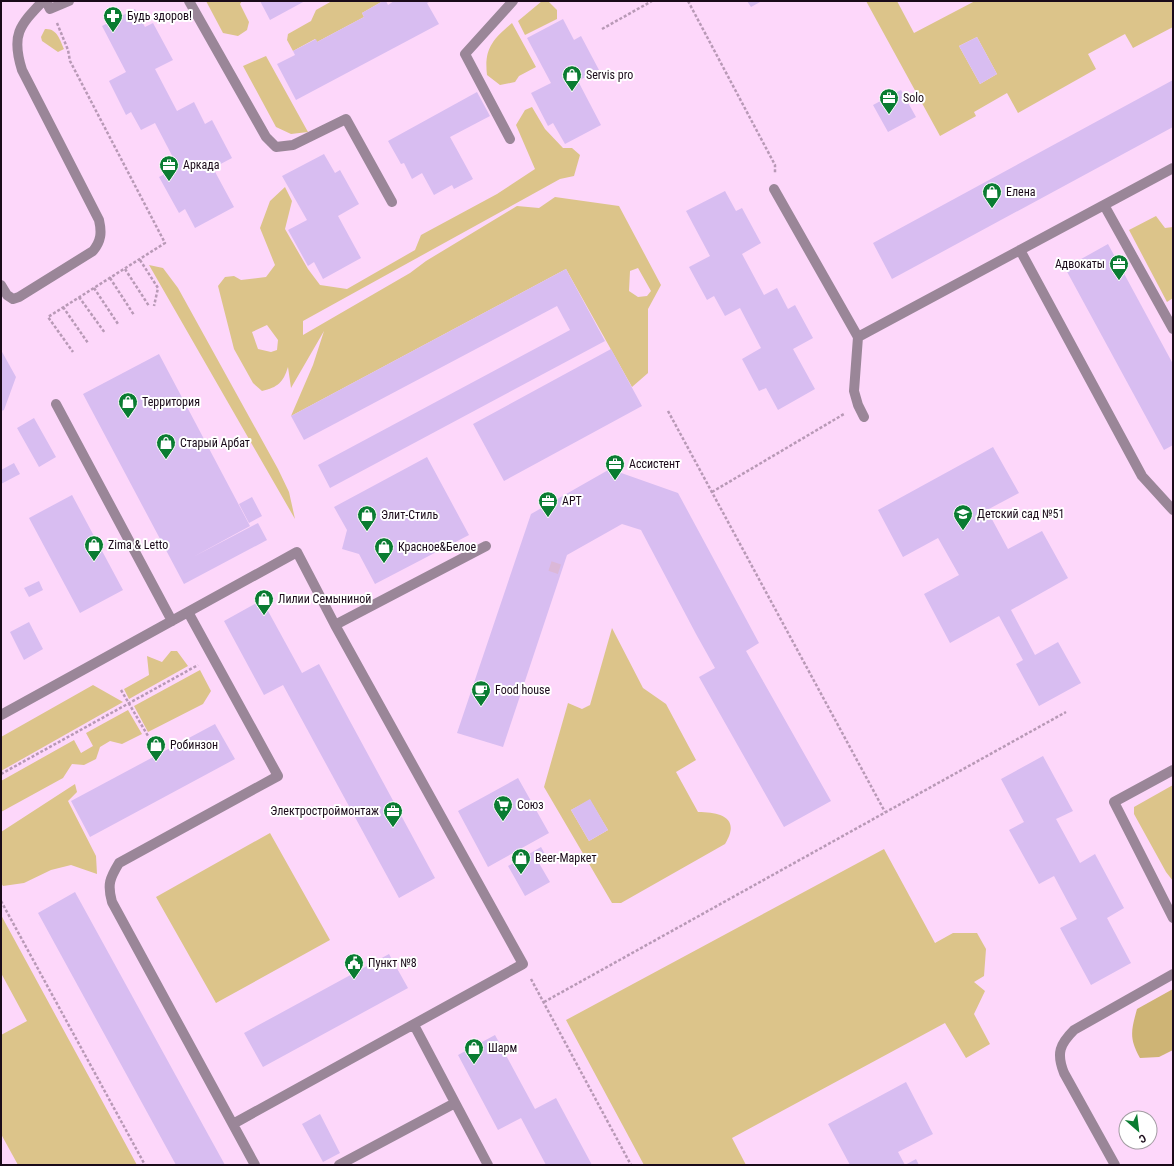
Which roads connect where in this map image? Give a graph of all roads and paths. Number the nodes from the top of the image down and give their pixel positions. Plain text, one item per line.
1 (43, 1) edge
2 (69, 1) edge
3 (189, 1) edge
4 (513, 1) edge
5 (652, 1) edge
6 (688, 1) edge
7 (48, 5) edge
8 (602, 29) dead end
9 (510, 139) dead end
10 (1173, 168) edge
11 (774, 189) joint
12 (392, 202) dead end
13 (1104, 205) junction
14 (1020, 250) junction
15 (140, 260) junction
16 (124, 269) junction
17 (110, 278) junction
18 (1, 285) edge
19 (94, 288) junction
20 (79, 297) junction
21 (149, 306) dead end
22 (154, 306) dead end
23 (63, 307) junction
24 (134, 315) dead end
25 (118, 324) dead end
26 (1173, 329) edge
27 (105, 333) dead end
28 (858, 337) junction
29 (88, 343) dead end
30 (73, 352) dead end
31 (56, 404) dead end
32 (858, 406) junction
33 (668, 411) dead end
34 (864, 417) dead end
35 (712, 492) junction
36 (1173, 510) edge
37 (486, 546) dead end
38 (188, 612) junction
39 (172, 621) junction
40 (335, 625) junction
41 (212, 657) junction
42 (121, 690) dead end
43 (129, 703) junction
44 (1066, 712) dead end
45 (1, 715) edge
46 (148, 736) dead end
47 (1173, 770) edge
48 (1, 774) edge
49 (885, 812) junction
50 (1, 901) edge
51 (1172, 914) edge
52 (523, 964) junction
53 (1173, 974) edge
54 (544, 1002) junction
55 (414, 1026) junction
56 (455, 1103) junction
57 (233, 1124) junction
58 (145, 1165) edge
59 (255, 1165) edge
60 (339, 1165) edge
61 (488, 1165) edge
62 (631, 1165) edge
63 (1115, 1165) edge

1 - 18 lane
2 - 7 lane
3 - 12 lane
4 - 9 lane
5 - 8 path
6 - 11 path
7 - 15 path
10 - 13 lane
11 - 28 lane
13 - 14 lane
13 - 26 lane
14 - 28 lane
14 - 36 lane
15 - 16 path
15 - 22 path
16 - 17 path
16 - 21 path
17 - 19 path
17 - 24 path
19 - 20 path
19 - 25 path
20 - 23 path
20 - 27 path
23 - 29 path
23 - 30 path
28 - 32 lane
31 - 39 lane
32 - 34 lane
32 - 35 path
33 - 35 path
35 - 49 path
37 - 40 lane
38 - 39 lane
38 - 40 lane
38 - 41 lane
39 - 45 lane
40 - 52 lane
41 - 43 path
41 - 57 lane
42 - 43 path
43 - 46 path
43 - 48 path
44 - 49 path
47 - 51 lane
49 - 54 path
50 - 58 path
52 - 54 path
52 - 55 lane
53 - 63 lane
54 - 62 path
55 - 56 lane
55 - 57 lane
56 - 60 lane
56 - 61 lane
57 - 59 lane

